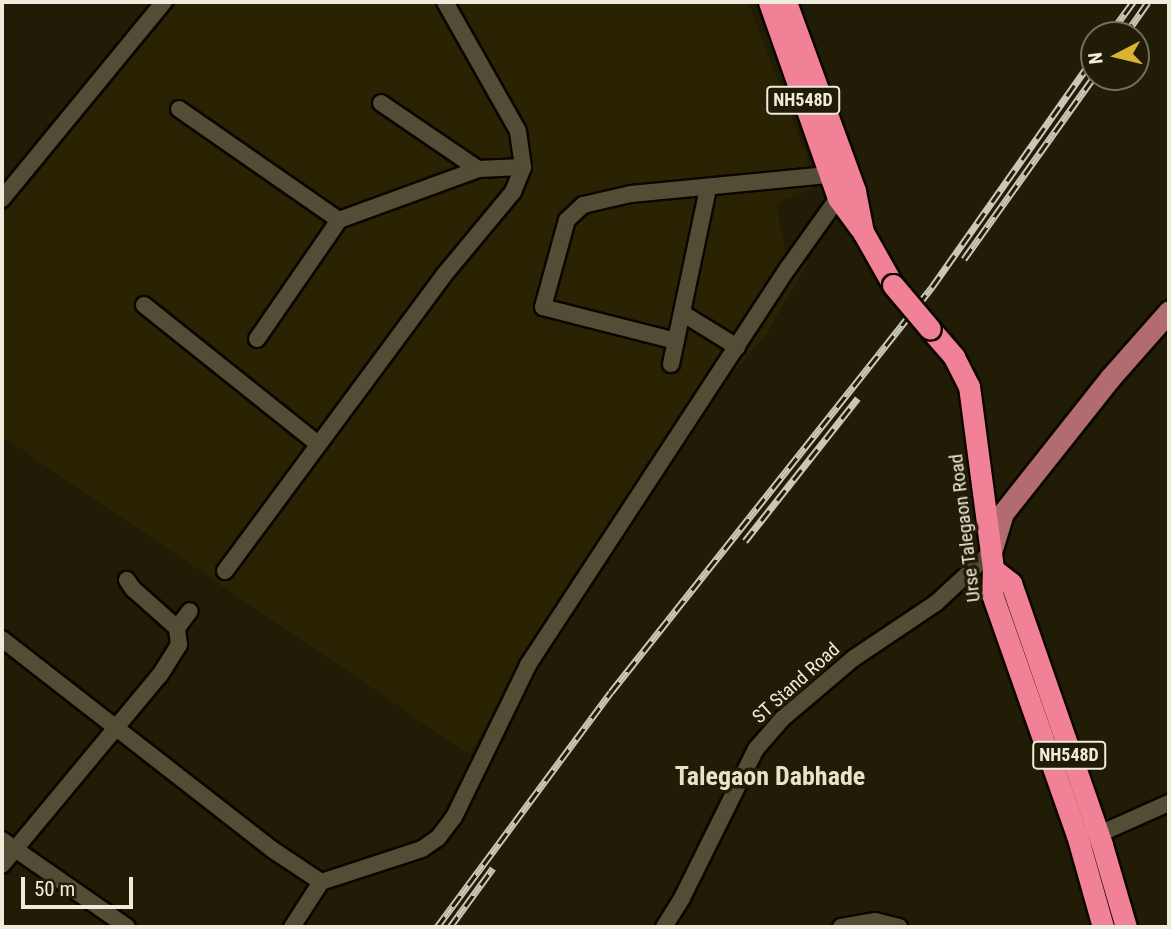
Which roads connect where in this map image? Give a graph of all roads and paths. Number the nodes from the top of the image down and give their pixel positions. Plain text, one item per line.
1 (164, 2) edge
2 (445, 2) edge
3 (769, 2) edge
4 (786, 2) edge
5 (381, 103) dead end
6 (179, 109) dead end
7 (523, 167) junction
8 (478, 169) junction
9 (830, 175) junction
10 (708, 188) junction
11 (838, 198) junction
12 (2, 200) edge
13 (339, 220) junction
14 (863, 232) junction
15 (144, 305) dead end
16 (1169, 311) edge
17 (682, 313) junction
18 (257, 338) dead end
19 (676, 341) junction
20 (737, 347) junction
21 (671, 364) dead end
22 (317, 443) junction
23 (992, 560) junction
24 (225, 571) dead end
25 (127, 580) dead end
26 (190, 611) dead end
27 (177, 628) junction
28 (2, 639) edge
29 (115, 729) junction
30 (1169, 803) edge
31 (1089, 839) junction
32 (8, 844) edge
33 (2, 865) edge
34 (321, 882) junction
35 (127, 927) edge
36 (292, 927) edge
37 (664, 927) edge
38 (841, 927) edge
39 (899, 927) edge
40 (1103, 927) edge
41 (1126, 927) edge

1 - 12 street
2 - 7 street
3 - 9 highway, NH548D
4 - 14 highway, NH548D
5 - 8 street
6 - 13 street
7 - 8 street
7 - 22 street
8 - 13 street
9 - 10 street
9 - 11 highway, NH548D
10 - 17 street
10 - 19 street
11 - 14 highway, NH548D
11 - 20 street
13 - 18 street
14 - 23 highway, Urse Talegaon Road / NH548D, bridge
15 - 22 street
16 - 23 main road
17 - 19 street
17 - 20 street
19 - 21 street
20 - 34 street
22 - 24 street
23 - 31 highway, NH548D
23 - 31 highway, Urse Talegaon Road / NH548D
23 - 37 street, ST Stand Road
25 - 27 street
26 - 27 street
27 - 29 street
28 - 29 street
29 - 32 street
29 - 34 street
30 - 31 street
31 - 40 highway, Urse Talegaon Road / NH548D
31 - 41 highway, NH548D
32 - 33 street
32 - 35 street
34 - 36 street
38 - 39 street

